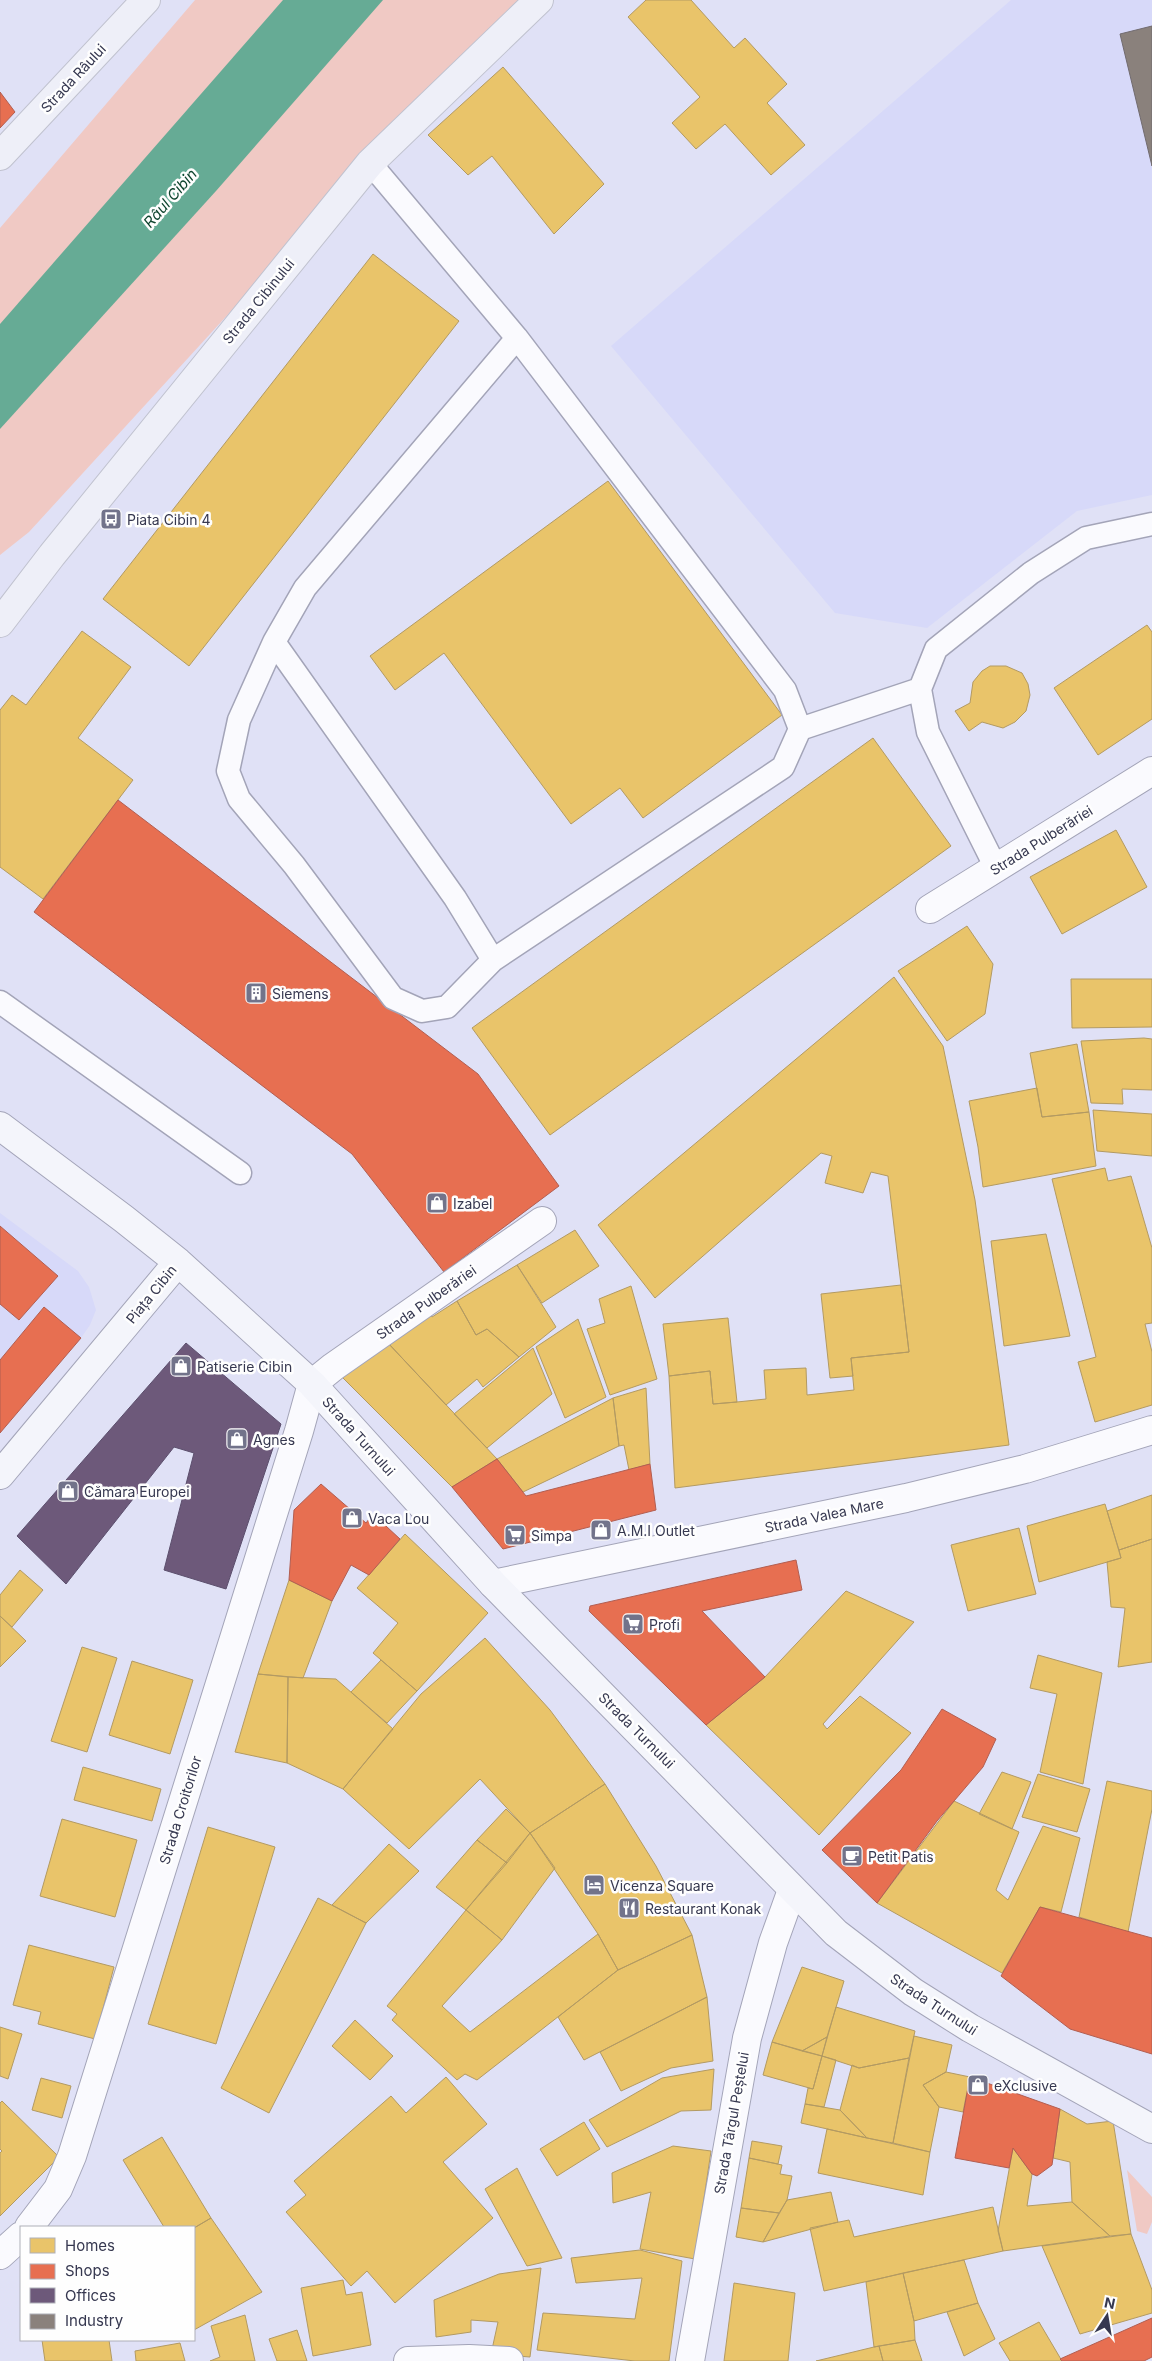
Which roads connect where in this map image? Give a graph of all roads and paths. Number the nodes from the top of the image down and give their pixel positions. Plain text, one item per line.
1 (146, 0) edge
2 (539, 0) edge
3 (0, 156) edge
4 (370, 163) junction
5 (517, 338) junction
6 (1152, 524) edge
7 (0, 623) edge
8 (274, 642) junction
9 (920, 689) junction
10 (800, 729) junction
11 (1152, 771) edge
12 (996, 868) junction
13 (930, 909) dead end
14 (493, 960) junction
15 (0, 1002) edge
16 (0, 1126) edge
17 (240, 1174) dead end
18 (542, 1221) dead end
19 (178, 1262) junction
20 (312, 1384) junction
21 (1152, 1430) edge
22 (0, 1475) edge
23 (493, 1584) junction
24 (792, 1890) junction
25 (1152, 2129) edge
26 (30, 2226) edge
27 (20, 2237) edge
28 (0, 2255) edge
29 (408, 2361) edge
30 (509, 2361) edge
31 (690, 2361) edge

1 - 3 main road, Strada Râului
2 - 4 main road, Strada Cibinului
4 - 5 lane
4 - 7 main road, Strada Cibinului
5 - 8 lane
5 - 10 lane
6 - 9 lane
8 - 14 lane
8 - 14 lane
9 - 10 lane
9 - 12 lane
10 - 14 lane
11 - 12 street, Strada Pulberăriei
12 - 13 street, Strada Pulberăriei
15 - 17 lane
16 - 19 street, Piața Cibin
18 - 20 street, Strada Pulberăriei
19 - 20 street, Strada Turnului
19 - 22 street, Piața Cibin
20 - 23 street, Strada Turnului
20 - 26 street, Strada Croitorilor
21 - 23 street, Strada Valea Mare
23 - 24 street, Strada Turnului
24 - 25 street, Strada Turnului
24 - 31 street, Strada Târgul Peștelui
27 - 28 street
29 - 30 street

